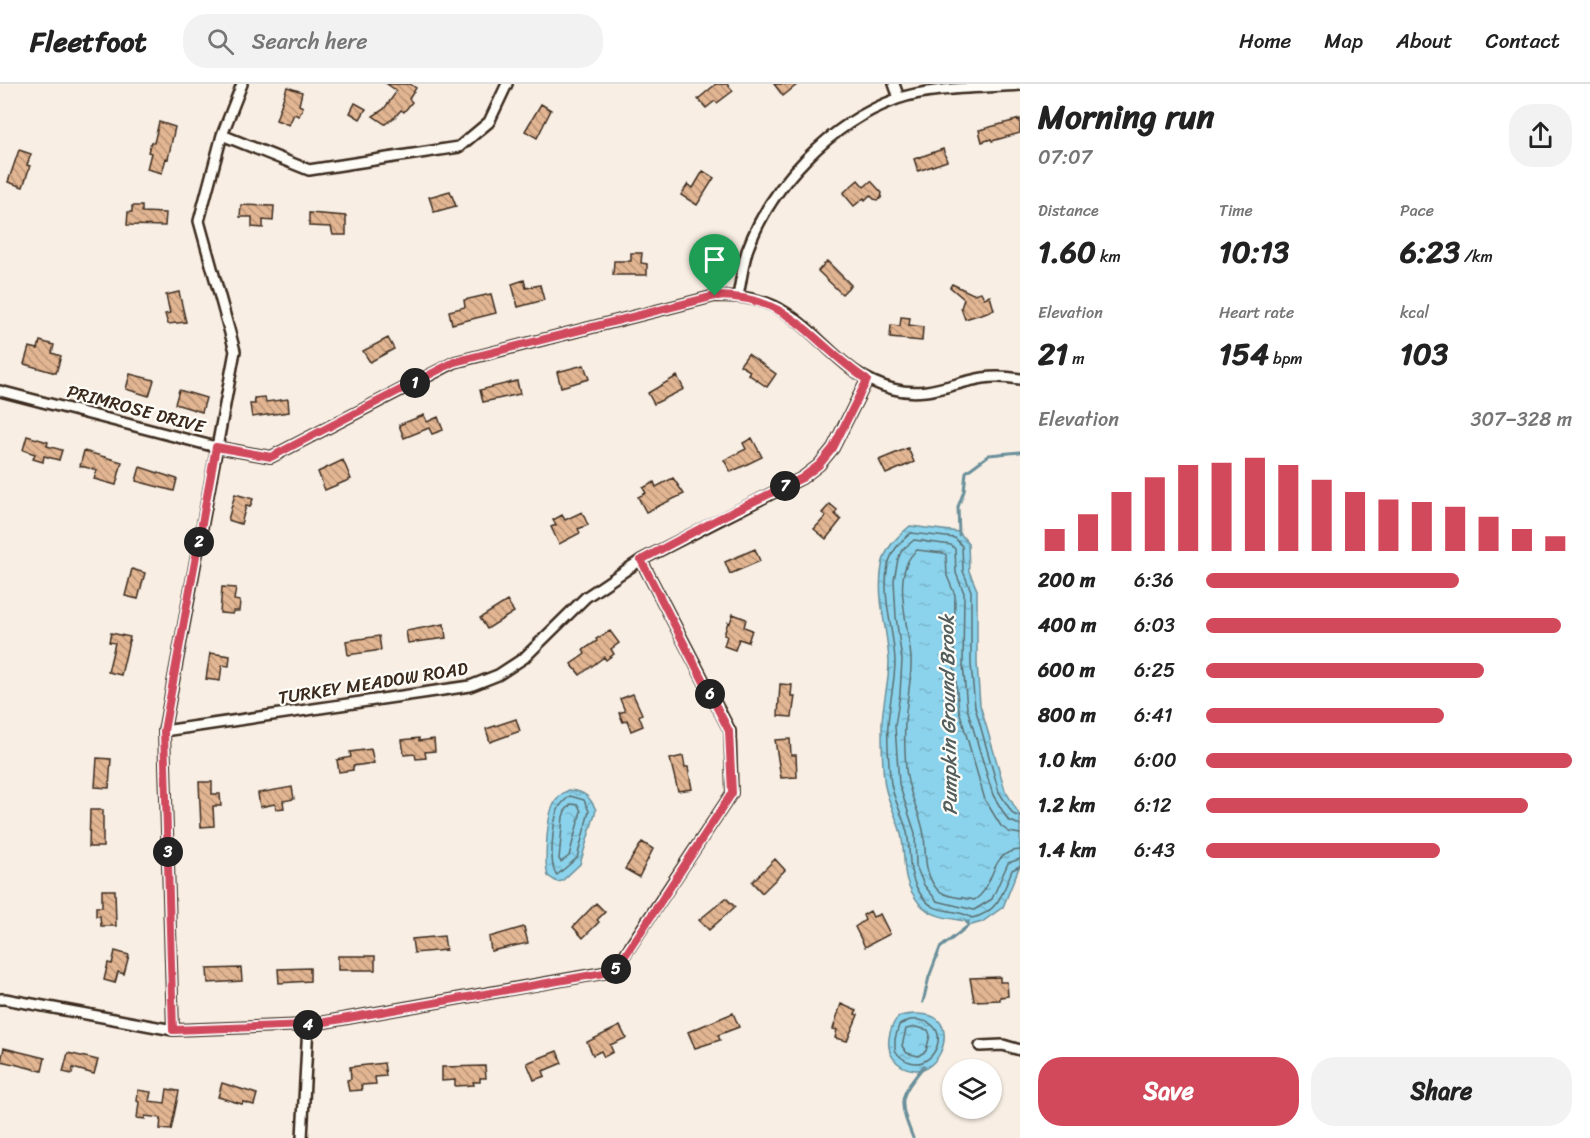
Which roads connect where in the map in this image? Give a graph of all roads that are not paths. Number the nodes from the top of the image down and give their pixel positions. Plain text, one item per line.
1 (242, 84) edge
2 (507, 84) edge
3 (894, 84) edge
4 (1020, 85) edge
5 (899, 98) junction
6 (222, 135) junction
7 (738, 296) junction
8 (1020, 379) edge
9 (867, 380) junction
10 (0, 391) edge
11 (216, 447) junction
12 (641, 560) junction
13 (164, 731) junction
14 (0, 999) edge
15 (308, 1025) junction
16 (173, 1030) junction
17 (980, 1046) dead end
18 (1020, 1050) edge
19 (302, 1138) edge

1 - 6 street
2 - 6 street
3 - 5 street
4 - 5 street
5 - 7 street
6 - 11 street
7 - 9 street, PRIMROSE DRIVE
7 - 11 street, PRIMROSE DRIVE
8 - 9 street, PRIMROSE DRIVE
9 - 12 street, TURKEY MEADOW ROAD
10 - 11 street, PRIMROSE DRIVE
11 - 13 street
12 - 13 street, TURKEY MEADOW ROAD
12 - 15 street
13 - 16 street
14 - 16 street
15 - 16 street
15 - 19 street
17 - 18 street

